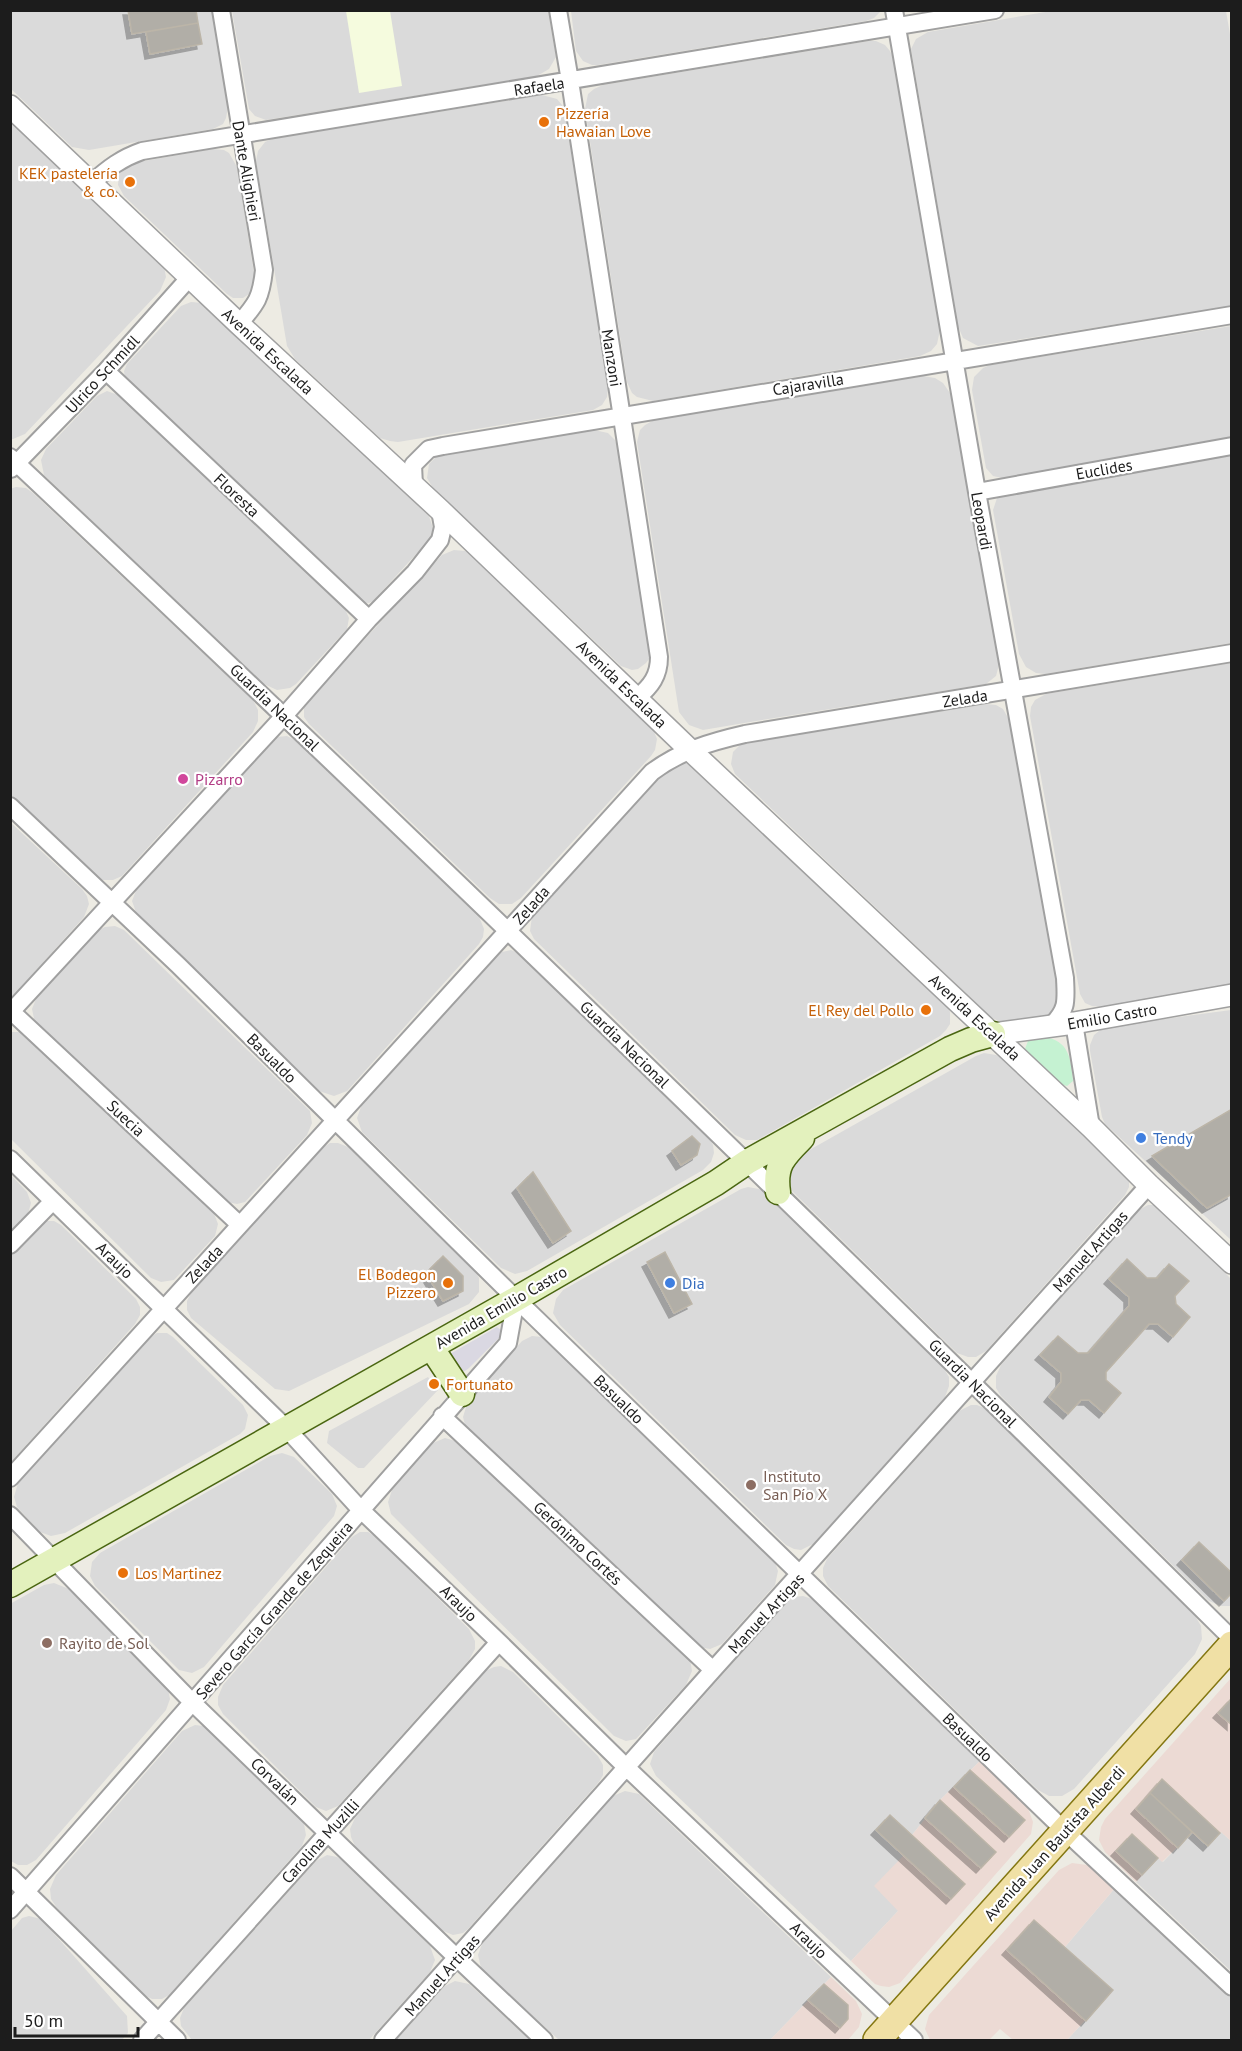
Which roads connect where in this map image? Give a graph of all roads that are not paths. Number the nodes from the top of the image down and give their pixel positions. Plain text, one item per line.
1 (221, 10) edge
2 (558, 10) edge
3 (995, 10) edge
4 (895, 19) edge
5 (570, 81) junction
6 (10, 106) edge
7 (241, 136) junction
8 (92, 183) junction
9 (190, 277) junction
10 (1232, 315) edge
11 (239, 324) junction
12 (955, 360) junction
13 (106, 371) junction
14 (621, 415) junction
15 (1232, 446) edge
16 (12, 463) edge
17 (414, 486) junction
18 (977, 492) junction
19 (440, 510) junction
20 (369, 620) junction
21 (1232, 653) edge
22 (1012, 690) junction
23 (637, 698) junction
24 (284, 716) junction
25 (690, 750) junction
26 (10, 806) edge
27 (113, 903) junction
28 (508, 930) junction
29 (1232, 994) edge
30 (11, 1012) edge
31 (1074, 1023) junction
32 (1051, 1026) junction
33 (993, 1034) junction
34 (336, 1121) junction
35 (817, 1124) junction
36 (1091, 1127) junction
37 (10, 1159) edge
38 (747, 1162) junction
39 (1149, 1185) junction
40 (778, 1192) junction
41 (53, 1201) junction
42 (240, 1225) junction
43 (10, 1245) edge
44 (1232, 1263) edge
45 (516, 1299) junction
46 (164, 1308) junction
47 (430, 1347) junction
48 (972, 1382) junction
49 (462, 1394) junction
50 (442, 1416) junction
51 (286, 1428) junction
52 (10, 1478) edge
53 (360, 1509) junction
54 (10, 1515) edge
55 (56, 1560) junction
56 (801, 1575) junction
57 (10, 1586) edge
58 (1232, 1638) edge
59 (500, 1642) junction
60 (1232, 1645) edge
61 (713, 1670) junction
62 (193, 1703) junction
63 (627, 1768) junction
64 (1065, 1831) junction
65 (328, 1832) junction
66 (10, 1876) edge
67 (26, 1892) junction
68 (10, 1910) edge
69 (457, 1959) junction
70 (1232, 1987) edge
71 (159, 2022) junction
72 (885, 2031) edge
73 (142, 2040) edge
74 (177, 2040) edge
75 (383, 2040) edge
76 (544, 2040) edge
77 (914, 2040) edge

1 - 7 street, Dante Alighieri
2 - 5 street, Manzoni
3 - 4 street, Rafaela
4 - 5 street, Rafaela
4 - 12 street, Leopardi
5 - 7 street, Rafaela
5 - 14 street, Manzoni
6 - 8 street, Avenida Escalada
7 - 8 street, Rafaela
7 - 11 street, Dante Alighieri
8 - 9 street, Avenida Escalada
9 - 11 street, Avenida Escalada
9 - 13 street, Ulrico Schmidl
10 - 12 street, Cajaravilla
11 - 17 street, Avenida Escalada
12 - 14 street, Cajaravilla
12 - 18 street, Leopardi
13 - 16 street, Ulrico Schmidl
13 - 20 street, Floresta
14 - 17 street, Cajaravilla
14 - 23 street, Manzoni
15 - 18 street, Euclides
16 - 24 street, Guardia Nacional
17 - 19 street, Avenida Escalada
18 - 22 street, Leopardi
19 - 20 street
19 - 23 street, Avenida Escalada
20 - 24 street
21 - 22 street, Zelada
22 - 25 street, Zelada
22 - 32 street, Leopardi
23 - 25 street, Avenida Escalada
24 - 27 street
24 - 28 street, Guardia Nacional
25 - 28 street, Zelada
25 - 33 street, Avenida Escalada
26 - 27 street, Basualdo
27 - 30 street
27 - 34 street, Basualdo
28 - 34 street, Zelada
28 - 38 street, Guardia Nacional
29 - 31 street, Emilio Castro
30 - 42 street, Suecia
31 - 32 street, Emilio Castro
31 - 36 street
32 - 33 street, Emilio Castro
33 - 35 main road, Avenida Emilio Castro
33 - 36 street, Avenida Escalada
34 - 42 street, Zelada
34 - 45 street, Basualdo
35 - 38 main road, Avenida Emilio Castro
35 - 40 main road
36 - 39 street, Avenida Escalada
37 - 41 street, Araujo
38 - 40 street, Guardia Nacional
38 - 45 main road, Avenida Emilio Castro
39 - 44 street, Avenida Escalada
39 - 48 street, Manuel Artigas
40 - 48 street, Guardia Nacional
41 - 43 street
41 - 46 street, Araujo
42 - 46 street, Zelada
45 - 47 main road, Avenida Emilio Castro
45 - 49 street, Severo García Grande de Zequeira
45 - 56 street, Basualdo
46 - 51 street, Araujo
46 - 52 street, Zelada
47 - 49 main road
47 - 51 main road, Avenida Emilio Castro
48 - 56 street, Manuel Artigas
48 - 58 street, Guardia Nacional
49 - 50 street, Severo García Grande de Zequeira
50 - 53 street, Severo García Grande de Zequeira
50 - 61 street, Gerónimo Cortés
51 - 53 street, Araujo
51 - 55 main road, Avenida Emilio Castro
53 - 59 street, Araujo
53 - 62 street, Severo García Grande de Zequeira
54 - 55 street, Corvalán
55 - 57 main road, Avenida Emilio Castro
55 - 62 street, Corvalán
56 - 61 street, Manuel Artigas
56 - 64 street, Basualdo
59 - 63 street, Araujo
59 - 65 street, Carolina Muzilli
60 - 64 main road, Avenida Juan Bautista Alberdi
61 - 63 street, Manuel Artigas
62 - 65 street, Corvalán
62 - 67 street, Severo García Grande de Zequeira
63 - 69 street, Manuel Artigas
63 - 72 street, Araujo
64 - 70 street, Basualdo
64 - 72 main road, Avenida Juan Bautista Alberdi
65 - 69 street, Corvalán
65 - 71 street, Carolina Muzilli
66 - 67 street
67 - 68 street, Severo García Grande de Zequeira
67 - 71 street
69 - 75 street, Manuel Artigas
69 - 76 street, Corvalán
71 - 73 street, Carolina Muzilli
71 - 74 street
72 - 77 street, Araujo

